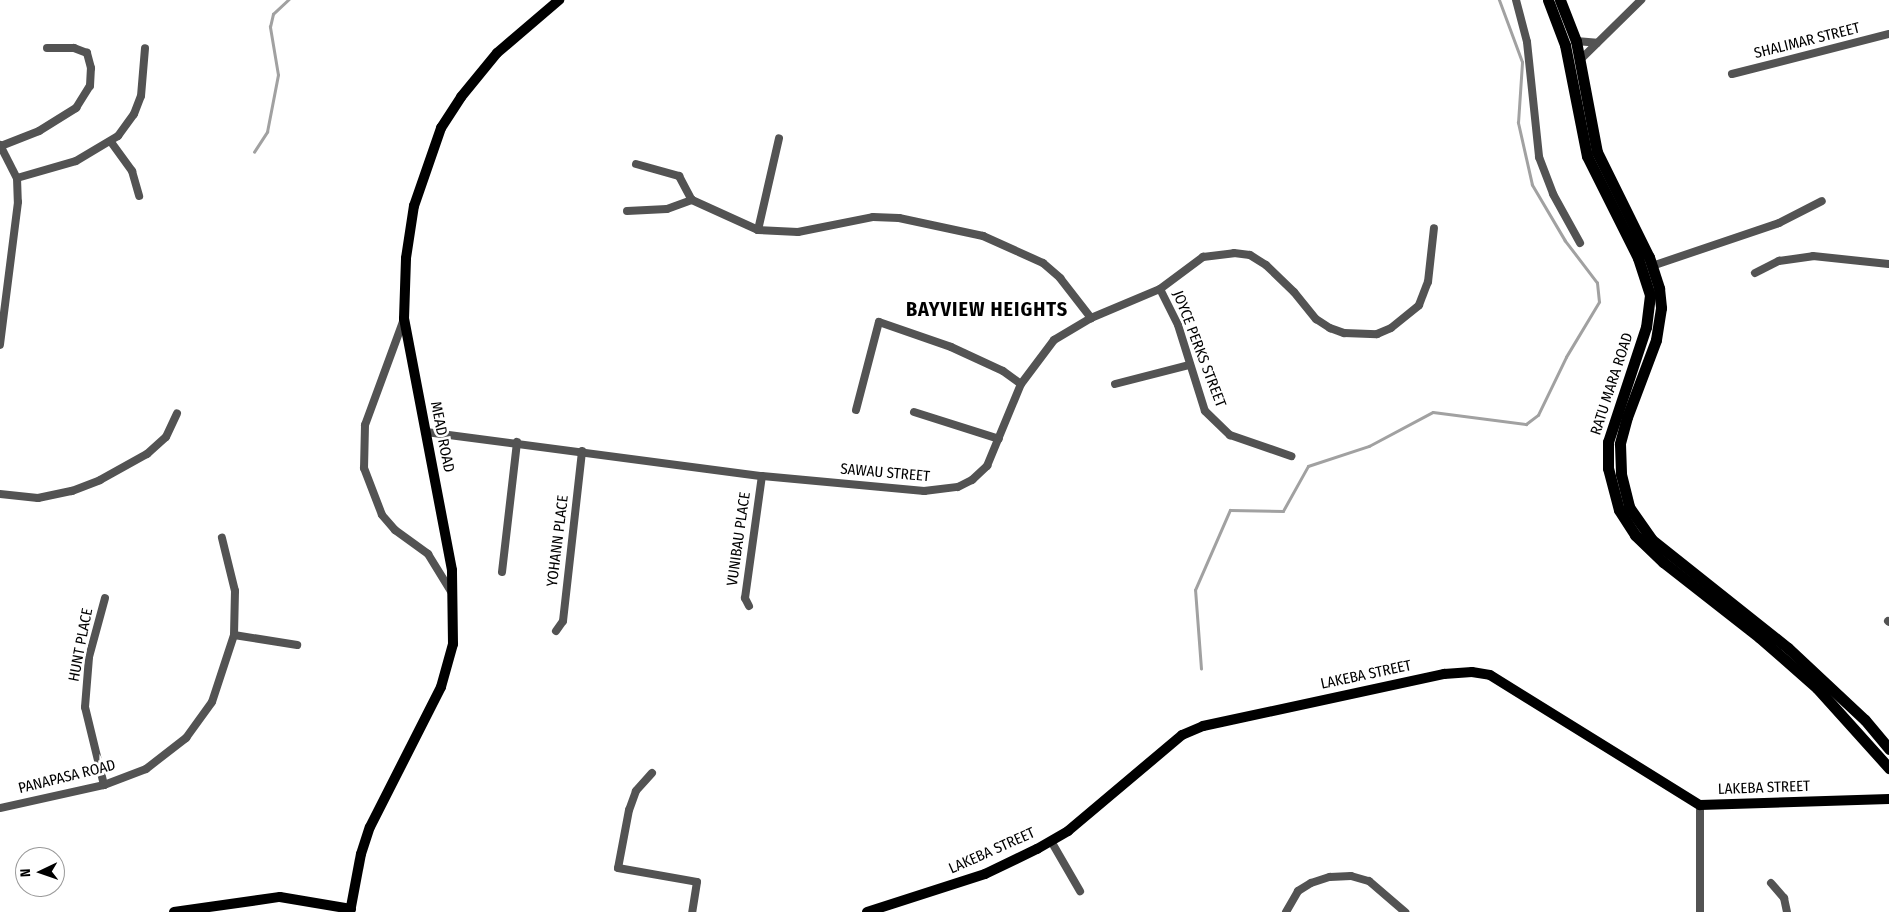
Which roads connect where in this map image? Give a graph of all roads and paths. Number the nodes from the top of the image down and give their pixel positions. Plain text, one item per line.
1 (559, 0) edge
2 (1516, 0) edge
3 (1548, 0) edge
4 (1560, 0) edge
5 (1641, 0) edge
6 (1889, 34) edge
7 (1576, 41) junction
8 (1597, 43) junction
9 (47, 48) dead end
10 (145, 48) dead end
11 (1580, 60) junction
12 (1732, 74) dead end
13 (779, 138) dead end
14 (111, 142) junction
15 (1, 146) edge
16 (636, 164) dead end
17 (17, 178) junction
18 (139, 196) dead end
19 (692, 200) junction
20 (1822, 201) dead end
21 (627, 211) dead end
22 (1434, 228) dead end
23 (758, 230) junction
24 (1580, 243) dead end
25 (1889, 264) edge
26 (1652, 266) junction
27 (1755, 272) dead end
28 (1160, 289) junction
29 (1091, 318) junction
30 (404, 319) junction
31 (0, 345) edge
32 (1189, 365) junction
33 (1021, 384) junction
34 (1115, 384) dead end
35 (856, 410) dead end
36 (914, 412) dead end
37 (177, 413) dead end
38 (426, 432) junction
39 (999, 439) junction
40 (517, 442) junction
41 (582, 451) junction
42 (1291, 456) dead end
43 (762, 476) junction
44 (0, 494) edge
45 (222, 538) dead end
46 (502, 572) dead end
47 (453, 595) junction
48 (104, 598) dead end
49 (749, 606) dead end
50 (556, 632) dead end
51 (234, 635) junction
52 (297, 645) dead end
53 (1889, 749) edge
54 (1889, 768) edge
55 (652, 773) dead end
56 (104, 785) junction
57 (1889, 799) edge
58 (1700, 805) junction
59 (0, 808) edge
60 (1051, 841) junction
61 (1771, 883) dead end
62 (1080, 891) dead end
63 (351, 911) edge
64 (174, 912) edge
65 (692, 912) edge
66 (867, 912) edge
67 (1286, 912) edge
68 (1405, 912) edge
69 (1700, 912) edge
70 (1787, 912) edge

1 - 30 main road, MEAD ROAD
2 - 24 street
3 - 54 highway, RATU MARA ROAD
4 - 7 highway, RATU MARA ROAD
5 - 8 street
6 - 12 street, SHALIMAR STREET
7 - 8 street
7 - 11 highway, RATU MARA ROAD
8 - 11 street
9 - 15 street
10 - 14 street
11 - 26 highway, RATU MARA ROAD
13 - 23 street
14 - 17 street
14 - 18 street
15 - 17 street
16 - 19 street
17 - 31 street
19 - 21 street
19 - 23 street
20 - 26 street
22 - 28 street, SAWAU STREET
23 - 29 street
25 - 27 street
26 - 53 highway, RATU MARA ROAD
28 - 29 street, SAWAU STREET
28 - 32 street, JOYCE PERKS STREET
29 - 33 street, SAWAU STREET
30 - 38 main road, MEAD ROAD
30 - 47 street
32 - 34 street
32 - 42 street, JOYCE PERKS STREET
33 - 35 street
33 - 39 street, SAWAU STREET
36 - 39 street
37 - 44 street
38 - 40 street, SAWAU STREET
38 - 47 main road, MEAD ROAD
39 - 43 street, SAWAU STREET
40 - 41 street, SAWAU STREET
40 - 46 street
41 - 43 street, SAWAU STREET
41 - 50 street, YOHANN PLACE
43 - 49 street, VUNIBAU PLACE
45 - 51 street, PANAPASA ROAD
47 - 63 main road, MEAD ROAD
48 - 56 street, HUNT PLACE
51 - 52 street
51 - 56 street, PANAPASA ROAD
55 - 65 street
56 - 59 street, PANAPASA ROAD
57 - 58 main road, LAKEBA STREET
58 - 60 main road, LAKEBA STREET
58 - 69 street
60 - 62 street
60 - 66 main road, LAKEBA STREET
61 - 70 street
63 - 64 main road
67 - 68 street

